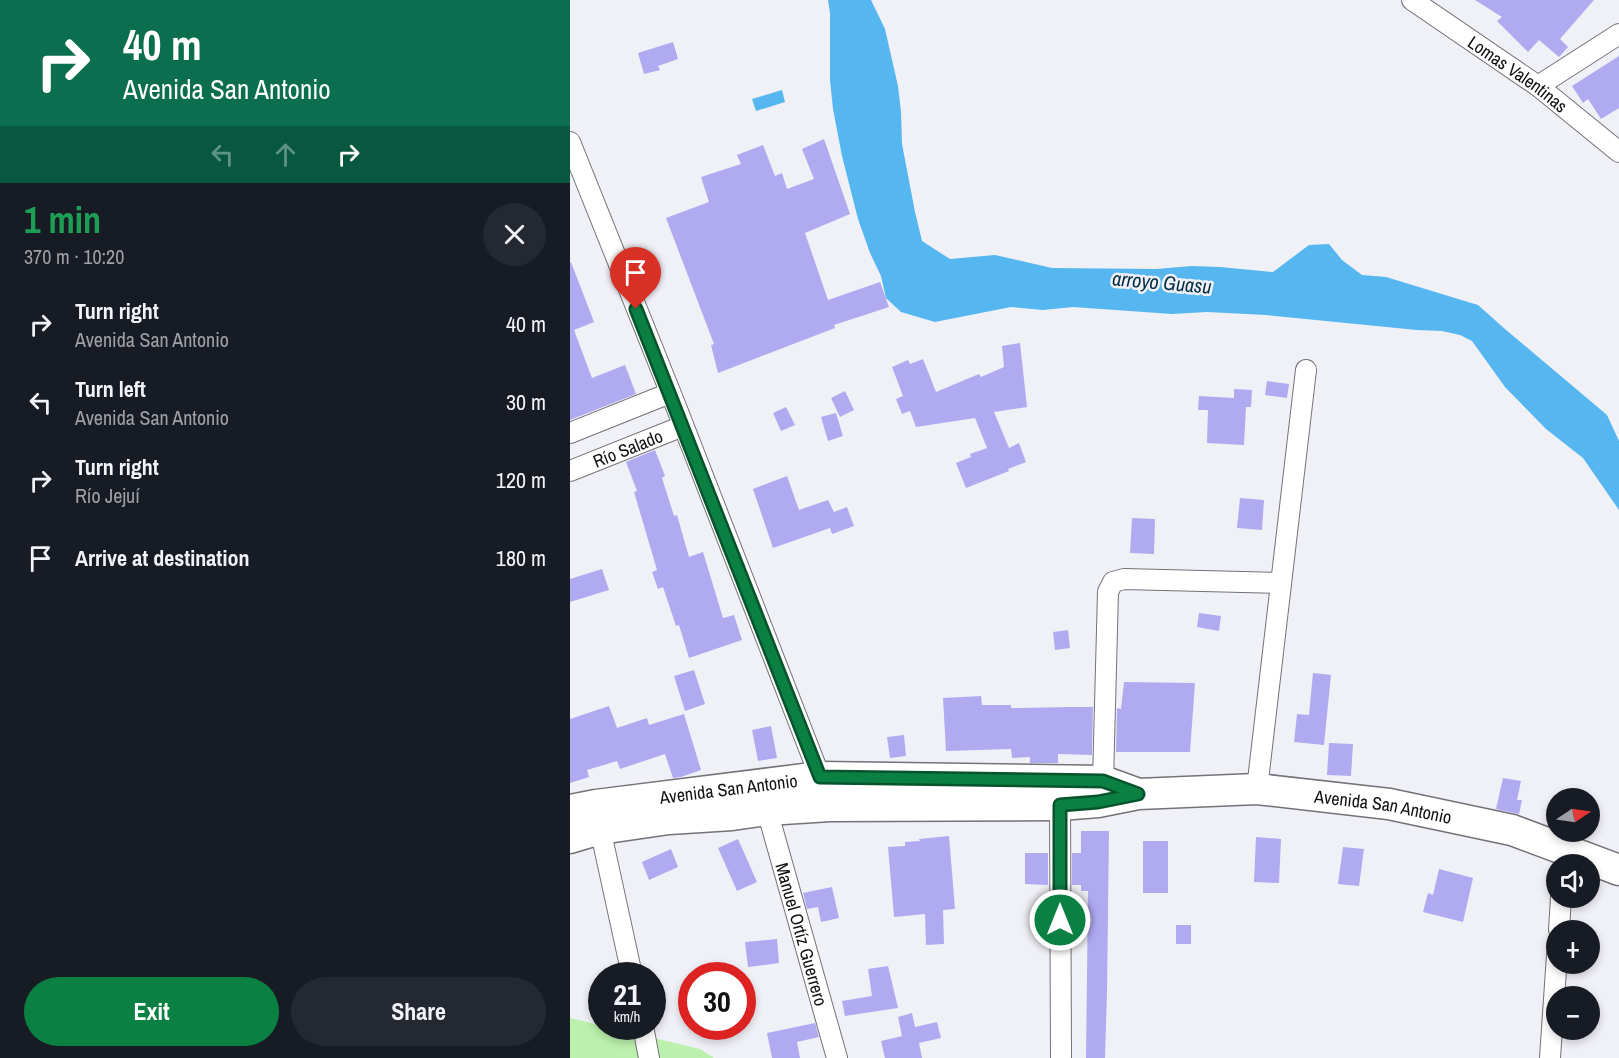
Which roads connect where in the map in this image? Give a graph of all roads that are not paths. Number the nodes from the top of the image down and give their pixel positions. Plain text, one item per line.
1 (1412, 0) edge
2 (1619, 34) edge
3 (1538, 86) junction
4 (570, 142) edge
5 (1619, 152) edge
6 (1306, 370) dead end
7 (670, 393) junction
8 (683, 426) junction
9 (570, 433) edge
10 (570, 471) edge
11 (1281, 583) junction
12 (820, 777) junction
13 (1103, 781) junction
14 (1257, 789) junction
15 (1138, 794) junction
16 (1060, 805) junction
17 (830, 806) junction
18 (767, 810) junction
19 (589, 815) edge
20 (570, 838) edge
21 (1563, 854) edge
22 (1600, 865) edge
23 (1619, 870) edge
24 (629, 962) edge
25 (1556, 974) edge
26 (646, 1040) edge
27 (649, 1058) edge
28 (837, 1058) edge
29 (1061, 1058) edge
30 (1550, 1058) edge

1 - 3 street, Lomas Valentinas
2 - 3 street
3 - 5 street, Lomas Valentinas
4 - 7 street
6 - 11 street
7 - 8 street
7 - 9 street, Río Salado
8 - 10 street, Río Salado
8 - 12 street
11 - 13 street
11 - 14 street
12 - 13 main road, Avenida San Antonio
12 - 17 street
12 - 19 main road, Avenida San Antonio
13 - 15 main road, Avenida San Antonio
14 - 15 main road, Avenida San Antonio
14 - 21 main road, Avenida San Antonio
15 - 16 main road, Avenida San Antonio
16 - 17 main road, Avenida San Antonio
16 - 29 street
17 - 18 main road, Avenida San Antonio
18 - 19 main road, Avenida San Antonio
18 - 28 street, Manuel Ortíz Guerrero
19 - 20 main road, Avenida San Antonio
19 - 24 street
22 - 23 main road, Avenida San Antonio
25 - 30 street
26 - 27 street

